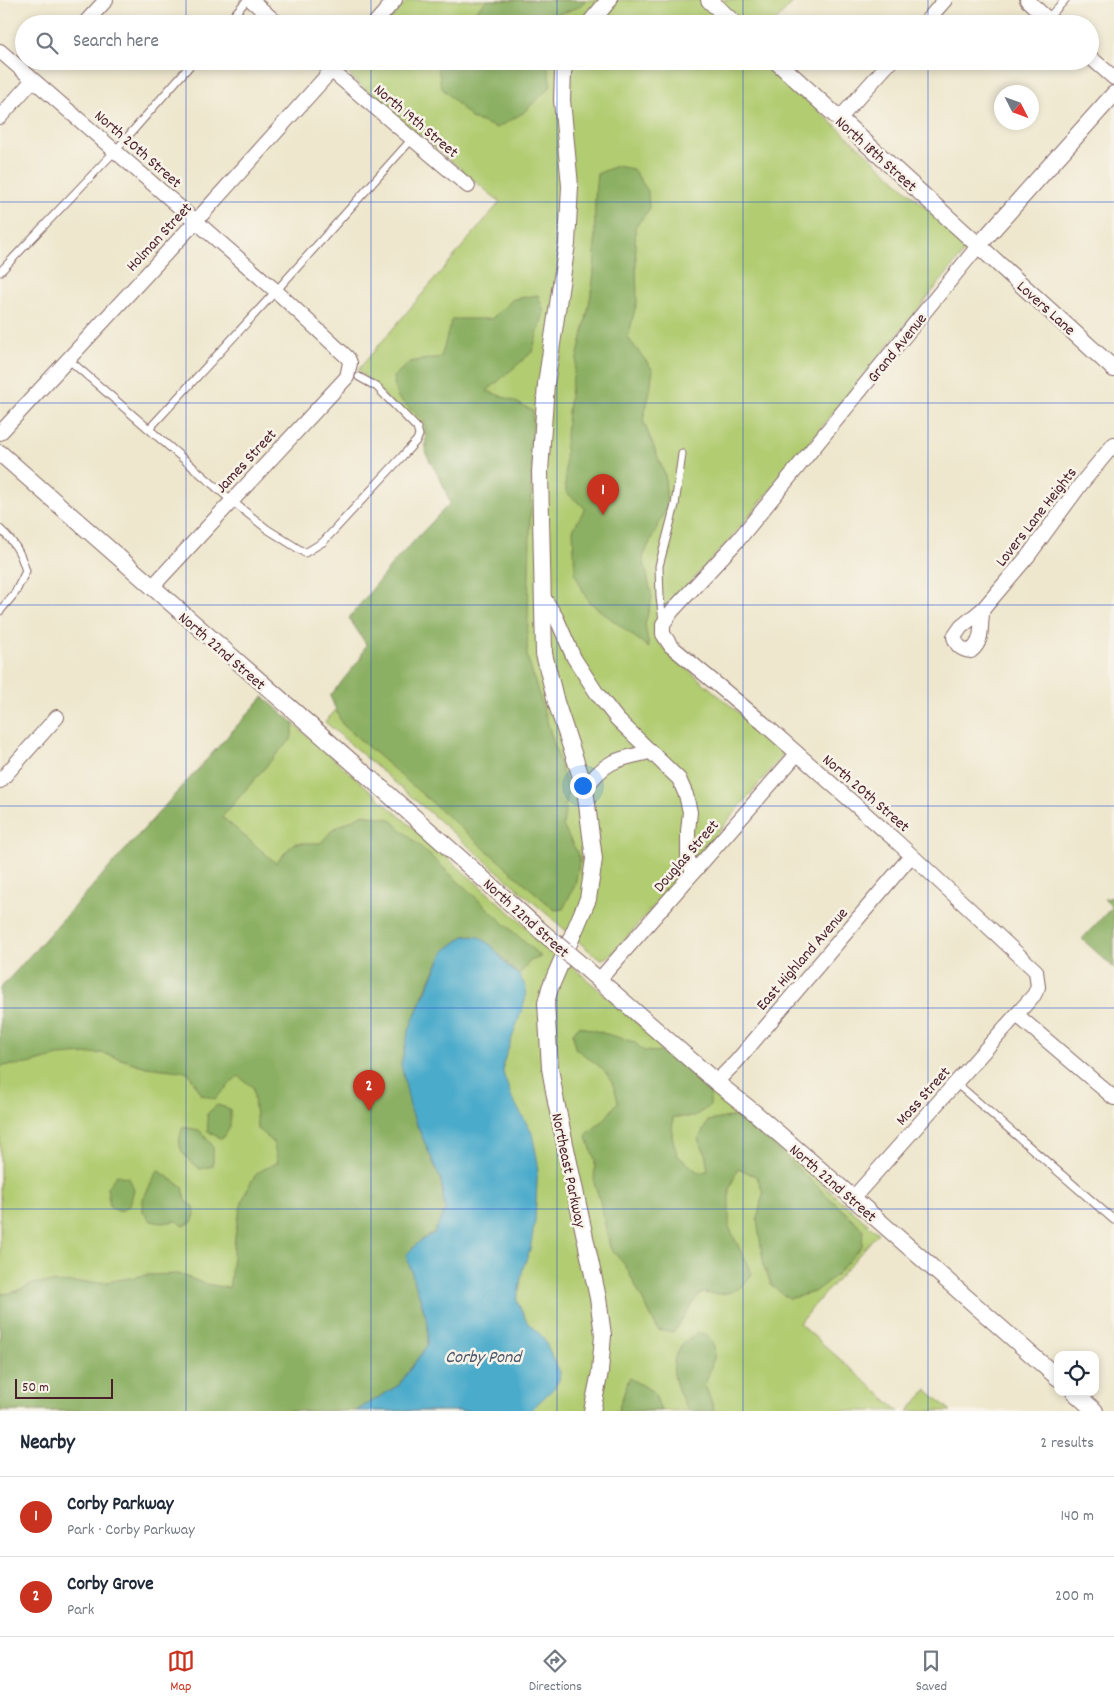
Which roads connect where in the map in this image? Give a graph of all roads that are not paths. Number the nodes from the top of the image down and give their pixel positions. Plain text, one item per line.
1 (106, 0) edge
2 (247, 0) edge
3 (251, 0) edge
4 (395, 0) edge
5 (609, 0) edge
6 (709, 0) edge
7 (945, 0) edge
8 (1027, 0) edge
9 (1064, 0) edge
10 (92, 15) edge
11 (234, 15) edge
12 (268, 15) edge
13 (382, 15) edge
14 (596, 15) edge
15 (725, 15) edge
16 (932, 15) edge
17 (1043, 15) edge
18 (1054, 15) edge
19 (0, 51) edge
20 (15, 64) edge
21 (1099, 65) edge
22 (22, 70) edge
23 (186, 70) edge
24 (332, 70) edge
25 (340, 70) edge
26 (564, 70) edge
27 (786, 70) edge
28 (882, 70) edge
29 (1114, 78) edge
30 (33, 80) junction
31 (1114, 94) edge
32 (0, 117) edge
33 (839, 119) junction
34 (412, 139) junction
35 (115, 151) junction
36 (468, 186) dead end
37 (196, 222) junction
38 (979, 246) junction
39 (0, 272) edge
40 (276, 291) junction
41 (344, 352) joint
42 (68, 358) junction
43 (1114, 368) edge
44 (359, 377) dead end
45 (150, 429) junction
46 (0, 433) edge
47 (1114, 444) edge
48 (0, 453) edge
49 (682, 454) dead end
50 (232, 501) junction
51 (0, 529) edge
52 (152, 587) junction
53 (542, 594) junction
54 (983, 609) dead end
55 (0, 610) edge
56 (663, 624) junction
57 (57, 716) dead end
58 (650, 752) junction
59 (797, 754) junction
60 (0, 781) edge
61 (585, 788) junction
62 (911, 856) junction
63 (693, 872) junction
64 (599, 980) junction
65 (1018, 1015) junction
66 (716, 1082) junction
67 (956, 1083) junction
68 (1114, 1098) edge
69 (854, 1198) junction
70 (1114, 1220) edge
71 (1054, 1374) edge
72 (1078, 1396) edge
73 (592, 1411) edge
74 (1095, 1411) edge

1 - 10 street
2 - 11 lane
3 - 12 street
4 - 13 street
5 - 14 street
6 - 15 street
7 - 16 street
8 - 17 street
9 - 18 lane
19 - 20 street, North 20th Street
21 - 29 street
22 - 30 street, North 20th Street
23 - 35 lane
24 - 37 street, Holman Street
25 - 34 street, North 19th Street
26 - 53 street, Northeast Parkway
27 - 33 street, North 18th Street
28 - 33 street
30 - 32 street
30 - 35 street, North 20th Street
31 - 38 street, Grand Avenue
33 - 38 street, North 18th Street
34 - 36 street, North 19th Street
34 - 40 lane
35 - 37 street, North 20th Street
35 - 39 lane
37 - 40 street, North 20th Street
37 - 42 street, Holman Street
38 - 43 street, Lovers Lane
38 - 56 street, Grand Avenue
40 - 41 street, North 20th Street
40 - 45 lane
41 - 50 street, James Street
42 - 45 lane
42 - 46 street, Holman Street
44 - 50 lane
45 - 50 lane
47 - 54 street, Lovers Lane Heights
48 - 52 street, North 22nd Street
49 - 56 lane
50 - 52 street, James Street
51 - 55 lane
52 - 64 street, North 22nd Street, bridge
53 - 58 street
53 - 61 street, Northeast Parkway
56 - 59 street, North 20th Street
57 - 60 street
58 - 61 street
58 - 63 street
59 - 62 street, North 20th Street
59 - 63 street, Douglas Street
61 - 73 street, Northeast Parkway
62 - 65 street, North 20th Street
62 - 66 street, East Highland Avenue
63 - 64 street, Douglas Street
64 - 66 street, North 22nd Street
65 - 67 street, Moss Street
65 - 68 street
66 - 69 street, North 22nd Street
67 - 69 street, Moss Street
67 - 70 lane
69 - 71 street, North 22nd Street
72 - 74 street

